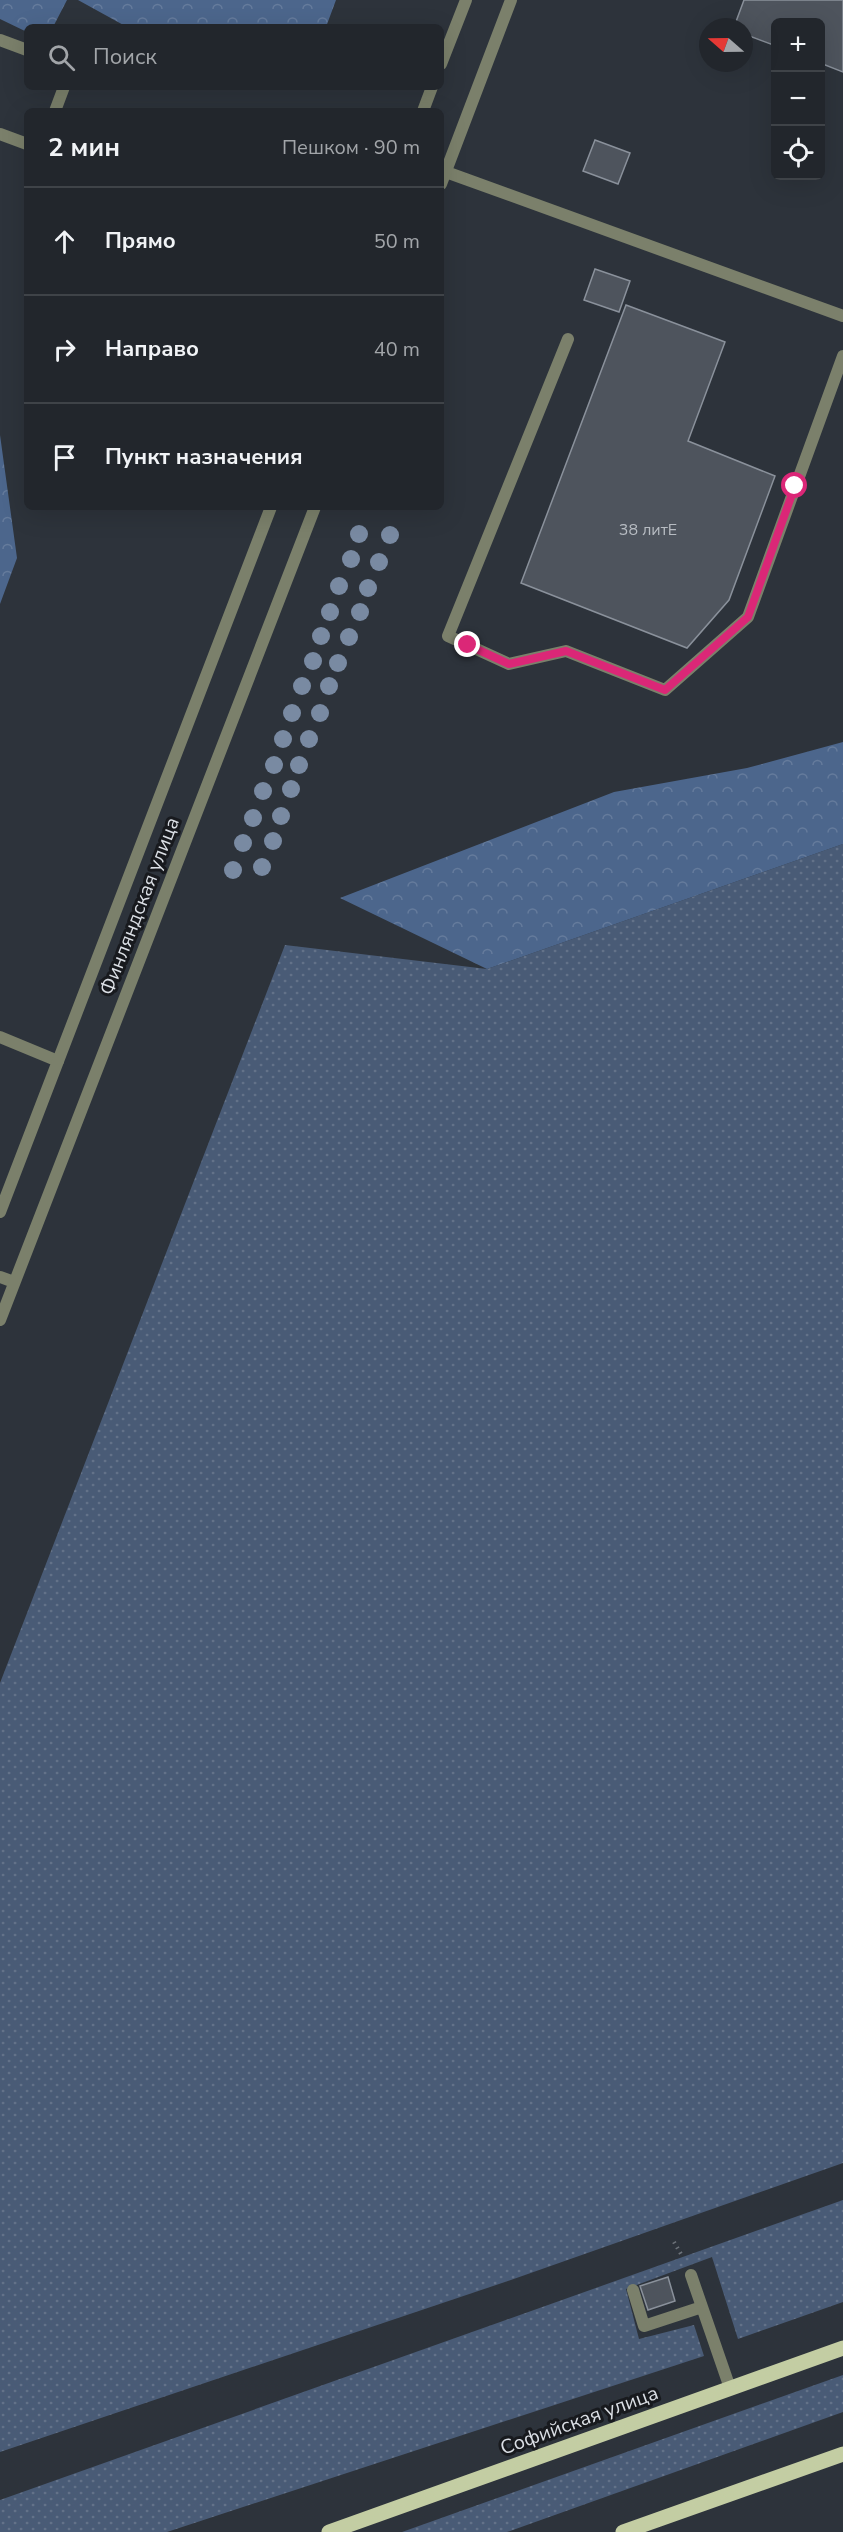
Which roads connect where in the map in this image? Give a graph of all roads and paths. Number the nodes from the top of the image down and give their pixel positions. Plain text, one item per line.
1 (466, 0) edge
2 (511, 0) edge
3 (0, 40) edge
4 (24, 49) edge
5 (444, 56) edge
6 (63, 90) edge
7 (431, 90) edge
8 (56, 108) edge
9 (424, 108) edge
10 (0, 134) edge
11 (24, 143) edge
12 (444, 175) edge
13 (444, 178) edge
14 (843, 316) edge
15 (568, 339) dead end
16 (843, 356) edge
17 (270, 510) edge
18 (314, 510) edge
19 (0, 1037) edge
20 (58, 1061) junction
21 (0, 1212) edge
22 (0, 1277) edge
23 (15, 1282) junction
24 (0, 1320) edge
25 (691, 2275) dead end
26 (633, 2290) dead end
27 (702, 2307) junction
28 (843, 2348) edge
29 (730, 2388) junction
30 (843, 2454) edge
31 (329, 2532) edge
32 (623, 2532) edge

1 - 5 street
2 - 12 street
3 - 4 street
6 - 8 street
7 - 9 street
10 - 11 street
13 - 14 street
15 - 16 street
17 - 20 street, Финляндская улица
18 - 23 street, Финляндская улица
19 - 20 street
20 - 21 street, Финляндская улица
22 - 23 street
23 - 24 street, Финляндская улица
25 - 27 street
26 - 27 street
27 - 29 street
28 - 29 main road, Софийская улица
29 - 31 main road, Софийская улица
30 - 32 main road

